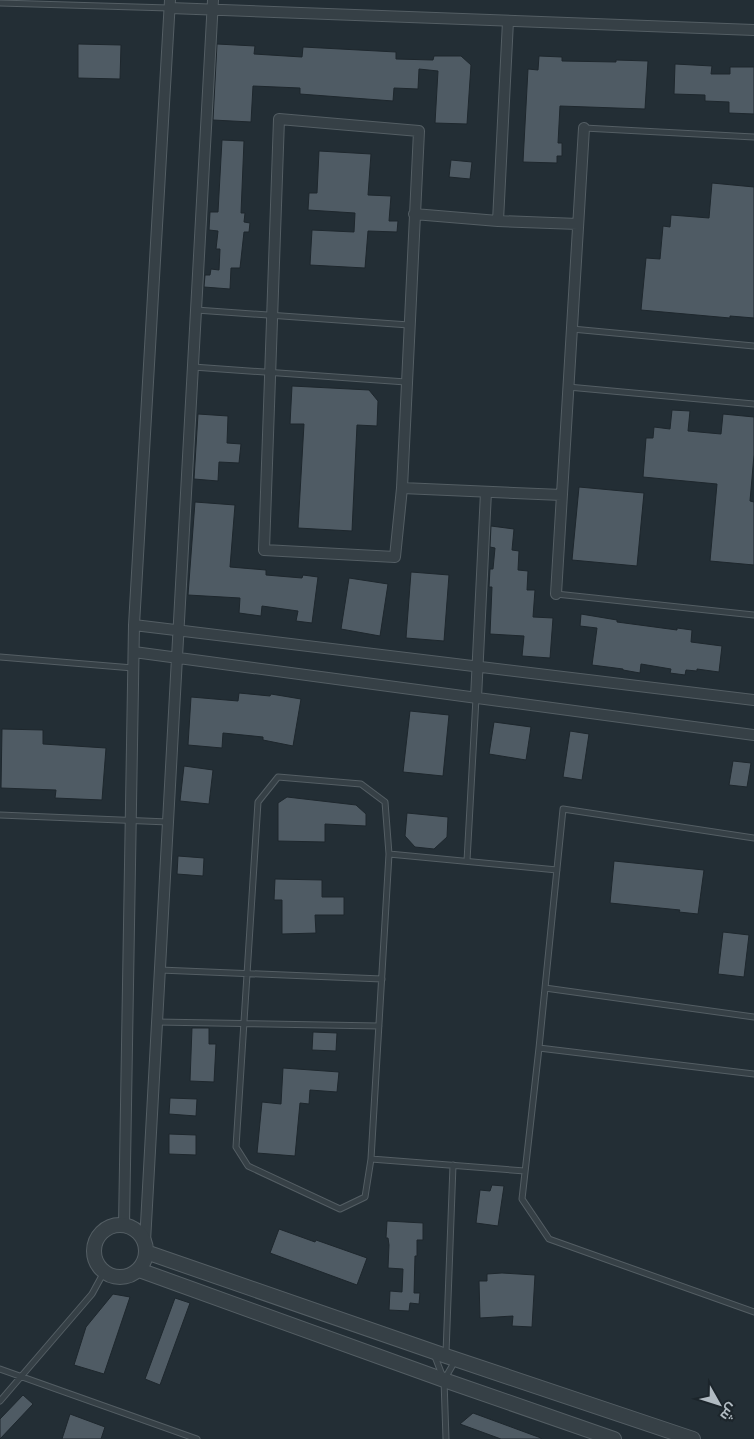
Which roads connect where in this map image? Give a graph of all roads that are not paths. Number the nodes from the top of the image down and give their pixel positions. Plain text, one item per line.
1 (0, 3) edge
2 (170, 4) edge
3 (213, 5) edge
4 (508, 21) junction
5 (754, 30) edge
6 (584, 128) joint
7 (754, 137) edge
8 (414, 214) junction
9 (498, 221) junction
10 (578, 224) junction
11 (196, 310) junction
12 (272, 315) junction
13 (409, 324) junction
14 (572, 329) junction
15 (754, 346) edge
16 (193, 367) junction
17 (270, 372) junction
18 (406, 382) junction
19 (568, 387) junction
20 (754, 404) edge
21 (402, 488) junction
22 (486, 492) junction
23 (562, 495) junction
24 (556, 594) joint
25 (754, 614) edge
26 (134, 625) junction
27 (178, 630) junction
28 (134, 652) junction
29 (0, 657) edge
30 (177, 658) junction
31 (478, 666) junction
32 (134, 668) junction
33 (476, 698) junction
34 (754, 700) edge
35 (754, 735) edge
36 (0, 815) edge
37 (131, 821) junction
38 (168, 822) junction
39 (754, 838) edge
40 (389, 854) junction
41 (467, 861) junction
42 (557, 870) junction
43 (160, 970) junction
44 (248, 973) junction
45 (382, 979) junction
46 (545, 988) junction
47 (754, 1017) edge
48 (157, 1022) junction
49 (244, 1023) junction
50 (379, 1026) junction
51 (539, 1048) junction
52 (754, 1074) edge
53 (371, 1159) junction
54 (453, 1165) junction
55 (525, 1171) junction
56 (124, 1226) junction
57 (146, 1247) junction
58 (139, 1270) junction
59 (104, 1272) junction
60 (754, 1312) edge
61 (445, 1356) junction
62 (0, 1369) edge
63 (21, 1377) junction
64 (444, 1380) junction
65 (0, 1401) edge
66 (197, 1439) edge
67 (446, 1439) edge
68 (614, 1439) edge
69 (693, 1439) edge

1 - 2 lane
2 - 3 street
2 - 26 street
3 - 4 street
3 - 11 street
4 - 5 street
4 - 9 street
6 - 7 lane
6 - 10 street
8 - 9 street
8 - 12 street
8 - 13 street
9 - 10 street
10 - 14 street
11 - 12 lane
11 - 16 street
12 - 13 lane
12 - 17 street
13 - 18 street
14 - 15 lane
14 - 19 street
16 - 17 lane
16 - 27 street
17 - 18 lane
17 - 21 street
18 - 21 street
19 - 20 lane
19 - 23 street
21 - 22 street
22 - 23 street
22 - 31 street
23 - 24 street
24 - 25 lane
26 - 27 street
26 - 28 street
27 - 30 street
27 - 31 street
28 - 30 street
28 - 32 street
29 - 32 lane
30 - 33 street
30 - 38 street
31 - 33 street
31 - 34 street
32 - 37 street
33 - 35 street
33 - 41 lane
36 - 37 lane
37 - 38 lane
37 - 56 street
38 - 43 street
39 - 42 lane
40 - 41 lane
40 - 44 lane
40 - 45 lane
41 - 42 lane
42 - 46 lane
43 - 44 lane
43 - 48 street
44 - 45 lane
44 - 49 lane
45 - 50 lane
46 - 47 lane
46 - 51 lane
48 - 49 lane
48 - 57 street
49 - 50 lane
49 - 53 lane
50 - 53 lane
51 - 52 lane
51 - 55 lane
53 - 54 lane
54 - 55 lane
54 - 61 lane
55 - 60 lane
56 - 57 street
56 - 59 street
57 - 58 street
57 - 61 street
58 - 59 street
58 - 64 street
59 - 63 lane
61 - 64 lane
61 - 64 lane
61 - 69 street
62 - 63 lane
63 - 65 lane
63 - 66 lane
64 - 67 lane
64 - 68 street

